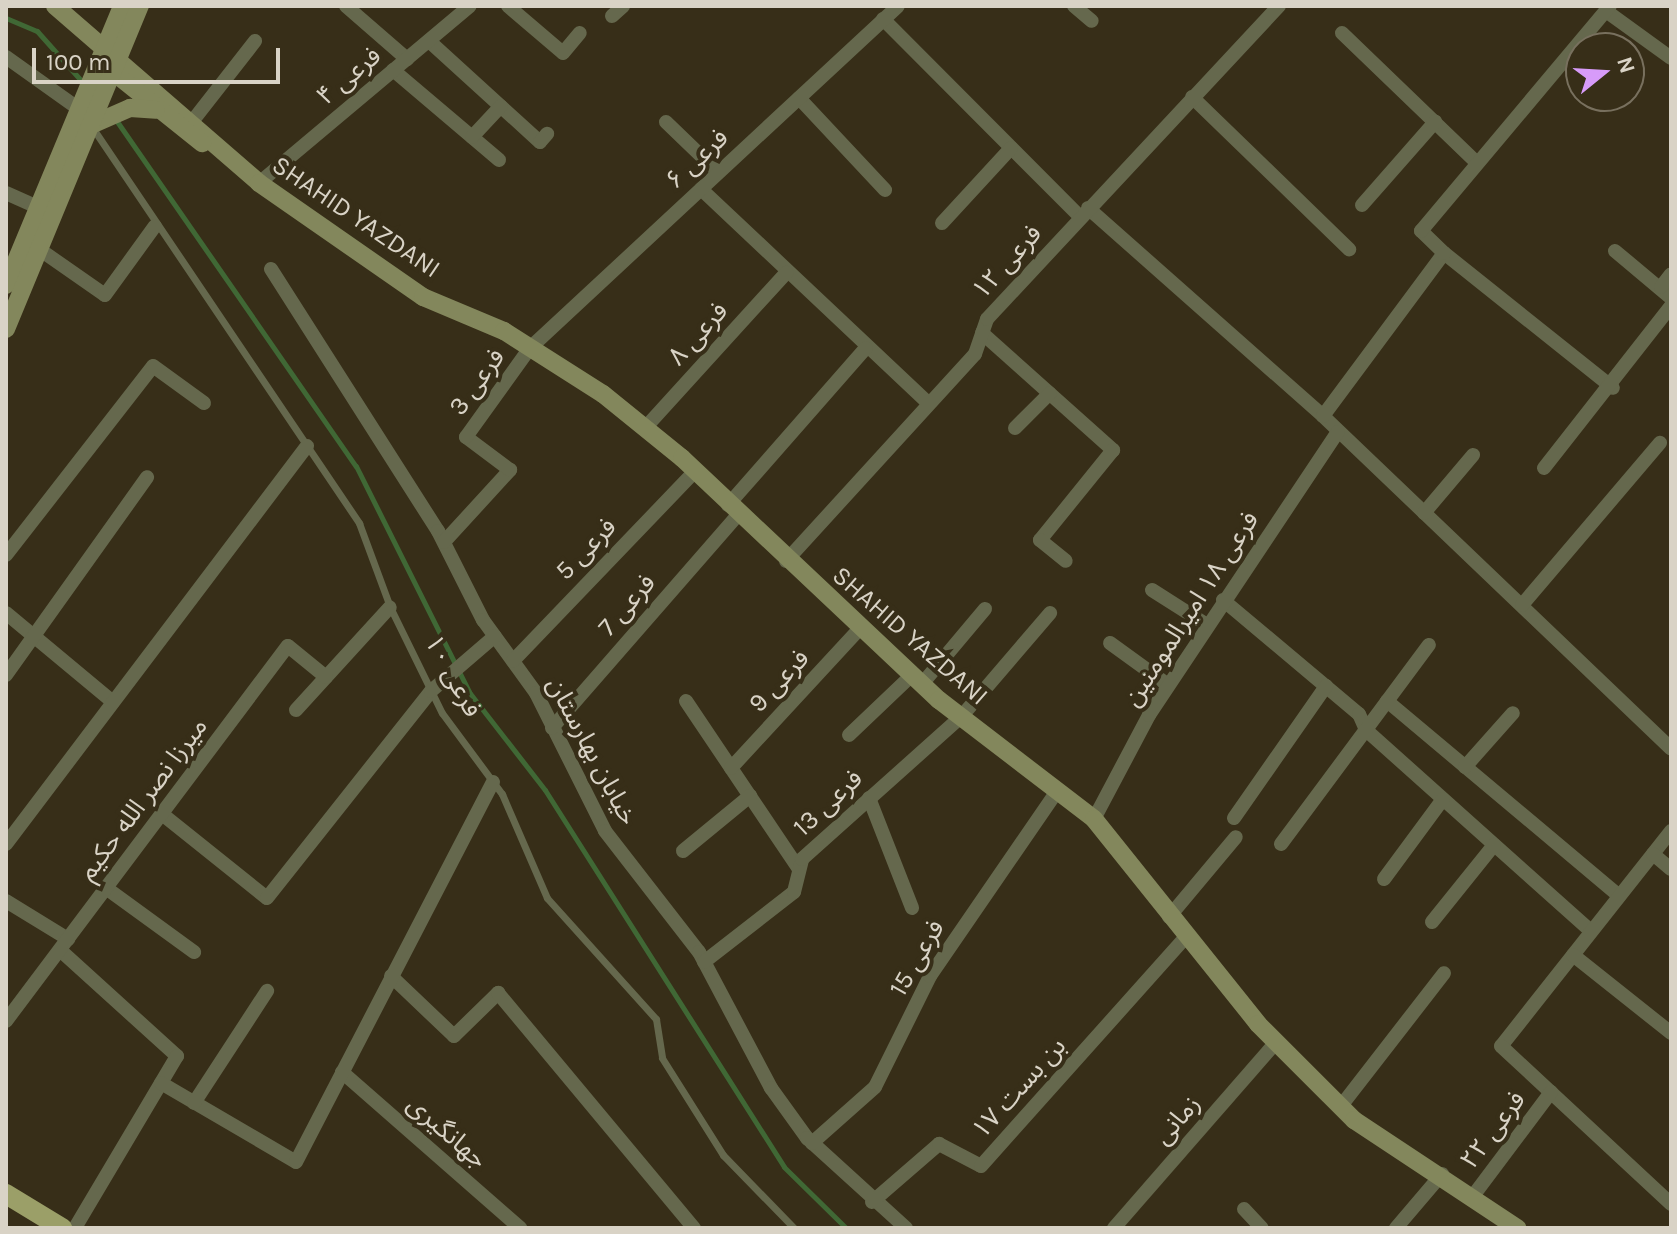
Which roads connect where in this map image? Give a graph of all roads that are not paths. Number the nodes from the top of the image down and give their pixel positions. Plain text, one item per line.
1 (122, 6) edge
2 (140, 6) edge
3 (346, 6) edge
4 (470, 6) edge
5 (508, 6) edge
6 (623, 6) edge
7 (898, 6) edge
8 (1074, 6) edge
9 (1279, 6) edge
10 (57, 7) edge
11 (1608, 9) edge
12 (612, 16) dead end
13 (883, 19) junction
14 (1092, 21) dead end
15 (580, 33) dead end
16 (1342, 33) dead end
17 (255, 41) dead end
18 (429, 41) junction
19 (6, 57) edge
20 (1671, 58) edge
21 (407, 59) junction
22 (393, 70) junction
23 (100, 79) junction
24 (1192, 97) junction
25 (799, 98) junction
26 (501, 106) junction
27 (156, 110) junction
28 (666, 122) dead end
29 (1435, 122) junction
30 (191, 123) junction
31 (91, 125) junction
32 (547, 134) dead end
33 (472, 137) junction
34 (212, 148) junction
35 (1011, 148) junction
36 (499, 160) dead end
37 (1476, 162) junction
38 (718, 172) junction
39 (259, 183) junction
40 (701, 189) junction
41 (885, 190) dead end
42 (6, 193) edge
43 (1362, 205) dead end
44 (38, 207) junction
45 (1084, 212) junction
46 (942, 223) dead end
47 (155, 226) junction
48 (1349, 249) dead end
49 (22, 250) edge
50 (1615, 251) dead end
51 (1444, 253) junction
52 (271, 269) dead end
53 (786, 273) junction
54 (1671, 274) edge
55 (6, 285) edge
56 (1666, 292) edge
57 (1671, 306) edge
58 (6, 329) edge
59 (982, 333) junction
60 (530, 348) junction
61 (866, 348) junction
62 (1613, 388) junction
63 (1050, 393) junction
64 (204, 403) dead end
65 (929, 404) junction
66 (1323, 416) junction
67 (645, 428) junction
68 (1015, 428) dead end
69 (1338, 432) junction
70 (1660, 443) dead end
71 (307, 446) junction
72 (1473, 455) dead end
73 (1544, 468) dead end
74 (695, 471) junction
75 (147, 477) dead end
76 (733, 510) junction
77 (1424, 513) junction
78 (444, 542) junction
79 (6, 555) edge
80 (786, 561) junction
81 (1066, 561) dead end
82 (1152, 590) dead end
83 (1223, 600) junction
84 (1522, 605) junction
85 (390, 607) junction
86 (985, 609) dead end
87 (6, 613) edge
88 (1050, 613) dead end
89 (1207, 625) junction
90 (861, 627) junction
91 (33, 636) junction
92 (495, 636) junction
93 (1110, 643) dead end
94 (1429, 645) dead end
95 (513, 661) junction
96 (6, 675) edge
97 (326, 677) junction
98 (917, 679) junction
99 (1168, 685) junction
100 (1326, 686) junction
101 (435, 688) junction
102 (686, 701) dead end
103 (1387, 701) junction
104 (113, 702) junction
105 (296, 710) dead end
106 (1513, 713) dead end
107 (961, 717) junction
108 (552, 728) junction
109 (1366, 730) junction
110 (849, 735) dead end
111 (1671, 748) edge
112 (1465, 767) junction
113 (731, 768) junction
114 (493, 782) junction
115 (1058, 790) junction
116 (750, 796) junction
117 (869, 798) junction
118 (1443, 799) junction
119 (162, 814) junction
120 (1234, 818) dead end
121 (1094, 819) junction
122 (1671, 831) edge
123 (1236, 837) dead end
124 (6, 844) edge
125 (1281, 844) dead end
126 (1494, 845) junction
127 (683, 851) dead end
128 (1653, 854) junction
129 (799, 869) junction
130 (1671, 869) edge
131 (1384, 879) dead end
132 (106, 888) junction
133 (1619, 896) junction
134 (6, 901) edge
135 (912, 908) dead end
136 (1169, 917) junction
137 (1432, 922) dead end
138 (1591, 931) junction
139 (1186, 937) junction
140 (64, 945) junction
141 (194, 952) dead end
142 (1573, 955) junction
143 (704, 962) junction
144 (1444, 973) dead end
145 (391, 976) junction
146 (267, 991) dead end
147 (6, 1021) edge
148 (1671, 1033) edge
149 (1276, 1042) junction
150 (342, 1072) junction
151 (161, 1083) junction
152 (1551, 1092) junction
153 (194, 1103) junction
154 (1341, 1106) junction
155 (812, 1143) junction
156 (1442, 1174) junction
157 (6, 1194) edge
158 (1473, 1196) junction
159 (872, 1202) junction
160 (1671, 1204) edge
161 (1244, 1209) dead end
162 (62, 1228) edge
163 (75, 1228) edge
164 (520, 1228) edge
165 (694, 1228) edge
166 (794, 1228) edge
167 (906, 1228) edge
168 (1114, 1228) edge
169 (1262, 1228) edge
170 (1396, 1228) edge
171 (1517, 1228) edge

1 - 23 street
2 - 23 street
3 - 21 street
4 - 18 street, فرعی ۴
5 - 15 street
6 - 12 street
7 - 13 street, فرعی ۶
8 - 14 street
9 - 24 street, فرعی ۱۲
10 - 23 street
11 - 20 street
11 - 37 street
13 - 25 street, فرعی ۶
13 - 35 street
16 - 29 street
17 - 30 street
18 - 21 street, فرعی ۴
18 - 26 street
19 - 23 street
21 - 22 street, فرعی ۴
22 - 33 street
22 - 39 street, فرعی ۴
23 - 27 street
23 - 30 street
23 - 31 street
23 - 44 street
24 - 45 street, فرعی ۱۲
24 - 48 street
25 - 38 street, فرعی ۶
25 - 41 street
26 - 32 street
26 - 33 street
27 - 31 street
27 - 34 street
28 - 38 street
29 - 37 street
29 - 43 street
30 - 34 street
31 - 47 lane, فرعی ۱۰
31 - 49 street
33 - 36 street
34 - 39 street, SHAHID YAZDANI
35 - 45 street
35 - 46 street
37 - 51 street
38 - 40 street, فرعی ۶
39 - 60 street, SHAHID YAZDANI
40 - 53 street
40 - 60 street, فرعی ۶
42 - 44 street
44 - 49 street
45 - 59 street, فرعی ۱۲
45 - 66 street
47 - 49 street
47 - 71 lane, فرعی ۱۰
49 - 55 street
49 - 58 street
50 - 56 street
51 - 62 street
51 - 66 street
52 - 78 street, خیابان بهارستان
53 - 61 street
53 - 67 street, فرعی ۸
54 - 56 street
57 - 62 street
59 - 63 street
59 - 65 street, فرعی ۱۲
60 - 67 street, SHAHID YAZDANI
60 - 78 street, فرعی 3
61 - 65 street
61 - 76 street
62 - 73 street
63 - 68 street
63 - 81 street
64 - 79 street
65 - 80 street, فرعی ۱۲
66 - 69 street
67 - 74 street, SHAHID YAZDANI
69 - 77 street
69 - 83 street, فرعی ۱۸ امیرالمومنین
70 - 84 street
71 - 85 lane, فرعی ۱۰
71 - 104 street
72 - 77 street
74 - 76 street, SHAHID YAZDANI
74 - 95 street, فرعی 5
75 - 91 street
76 - 80 street, SHAHID YAZDANI
76 - 108 street, فرعی 7
77 - 84 street
78 - 92 street, خیابان بهارستان
80 - 90 street, SHAHID YAZDANI
82 - 89 street
83 - 89 street, فرعی ۱۸ امیرالمومنین
83 - 100 street
84 - 111 street
85 - 97 street
85 - 101 lane, فرعی ۱۰
86 - 98 street
87 - 91 street
88 - 107 street, فرعی 13
89 - 99 street, فرعی ۱۸ امیرالمومنین
90 - 98 street, SHAHID YAZDANI
90 - 113 street, فرعی 9
91 - 96 street
91 - 104 street
92 - 95 street, خیابان بهارستان
92 - 101 street
93 - 99 street
94 - 103 street
95 - 108 street, خیابان بهارستان
97 - 105 street
97 - 119 street, میرزا نصر الله حکیم
98 - 107 street, SHAHID YAZDANI
98 - 110 street
99 - 121 street, فرعی ۱۸ امیرالمومنین
100 - 109 street
100 - 120 street
101 - 114 lane, فرعی ۱۰
101 - 119 street
102 - 113 street
103 - 109 street
103 - 112 street
104 - 124 street
106 - 112 street
107 - 115 street, SHAHID YAZDANI
107 - 117 street, فرعی 13
108 - 143 street, خیابان بهارستان
109 - 118 street
109 - 125 street
112 - 133 street
113 - 116 street
114 - 145 street
114 - 166 lane, فرعی ۱۰
115 - 121 street, SHAHID YAZDANI
115 - 155 street, فرعی 15
116 - 127 street
116 - 129 street
117 - 129 street, فرعی 13
117 - 135 street
118 - 126 street
118 - 131 street
119 - 132 street, میرزا نصر الله حکیم
121 - 136 street, SHAHID YAZDANI
122 - 128 street
123 - 136 street
126 - 137 street
126 - 138 street
128 - 130 street
128 - 133 street
129 - 143 street, فرعی 13
132 - 140 street, میرزا نصر الله حکیم
132 - 141 street
133 - 138 street
134 - 140 street
136 - 139 street, SHAHID YAZDANI
138 - 142 street
139 - 149 street, SHAHID YAZDANI
139 - 159 street, بن بست ۱۷
140 - 147 street, میرزا نصر الله حکیم
140 - 151 street
142 - 148 street
142 - 152 street
143 - 155 street, خیابان بهارستان
144 - 154 street
145 - 150 street
145 - 165 street
146 - 153 street
149 - 154 street, SHAHID YAZDANI
149 - 168 street, زمانی
150 - 153 street
150 - 164 street, جهانگیری
151 - 153 street
151 - 163 street
152 - 158 street, فرعی ۲۲
152 - 160 street
154 - 156 street, SHAHID YAZDANI
155 - 159 street, خیابان بهارستان
156 - 158 street, SHAHID YAZDANI
156 - 170 street
157 - 162 main road
158 - 171 street, SHAHID YAZDANI
159 - 167 street, خیابان بهارستان
161 - 169 street

